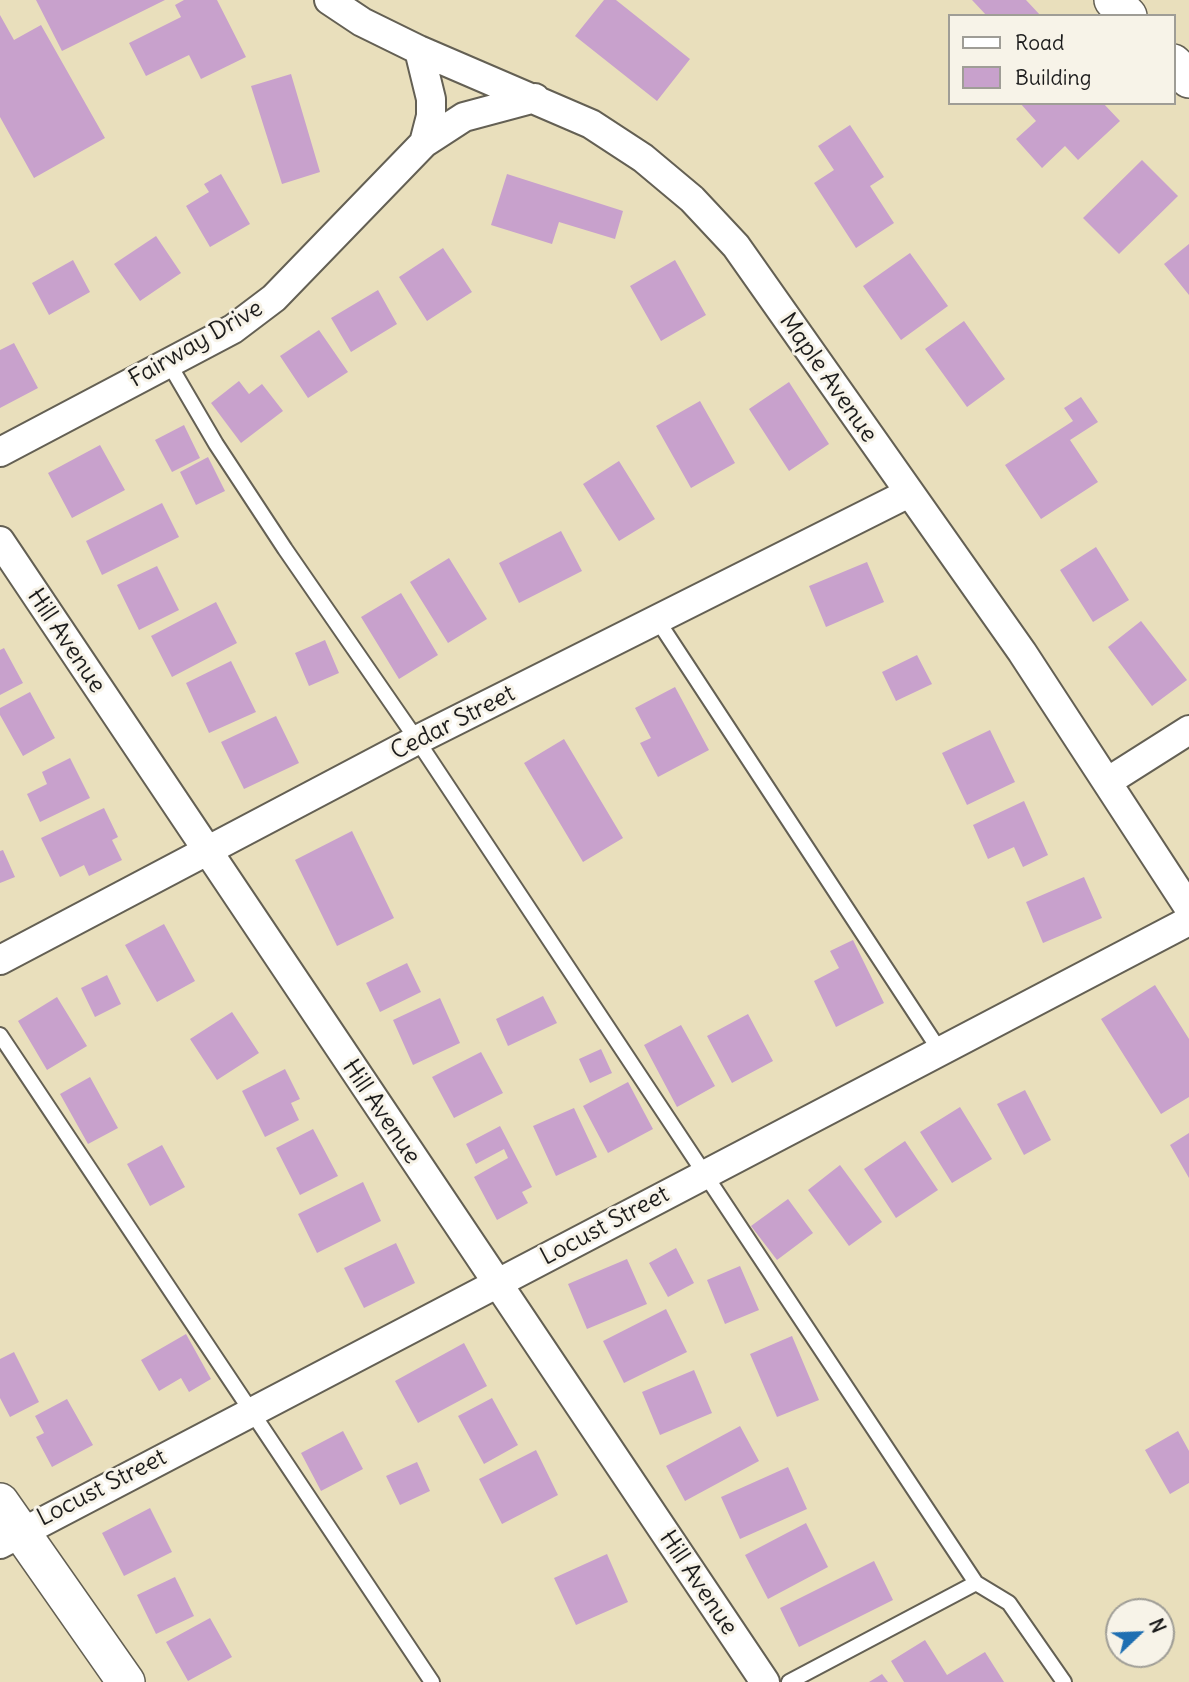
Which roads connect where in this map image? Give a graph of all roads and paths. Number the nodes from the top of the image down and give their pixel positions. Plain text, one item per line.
1 (329, 0) edge
2 (1113, 0) edge
3 (1126, 14) edge
4 (419, 50) junction
5 (535, 98) junction
6 (424, 142) junction
7 (168, 362) junction
8 (0, 452) edge
9 (909, 493) junction
10 (0, 541) edge
11 (658, 621) junction
12 (1189, 730) edge
13 (417, 740) junction
14 (1107, 782) junction
15 (206, 850) junction
16 (1189, 908) edge
17 (1189, 922) edge
18 (0, 960) edge
19 (0, 1035) edge
20 (940, 1051) junction
21 (705, 1174) junction
22 (496, 1284) junction
23 (253, 1410) junction
24 (7, 1525) edge
25 (976, 1583) junction
26 (126, 1682) edge
27 (432, 1682) edge
28 (765, 1682) edge
29 (789, 1682) edge
30 (1064, 1682) edge

1 - 4 street, Maple Avenue
2 - 3 street
4 - 5 street, Maple Avenue
4 - 6 street
5 - 6 street, Fairway Drive
5 - 9 street, Maple Avenue
6 - 7 street, Fairway Drive
7 - 8 street, Fairway Drive
7 - 13 lane
9 - 11 street, Cedar Street
9 - 14 street, Maple Avenue
10 - 15 street, Hill Avenue
11 - 13 street, Cedar Street
11 - 20 lane
12 - 14 street
13 - 15 street, Cedar Street
13 - 21 lane
14 - 16 street, Maple Avenue
15 - 18 street, Cedar Street
15 - 22 street, Hill Avenue
17 - 20 street, Locust Street
19 - 23 lane
20 - 21 street, Locust Street
21 - 22 street, Locust Street
21 - 25 lane
22 - 23 street, Locust Street
22 - 28 street, Hill Avenue
23 - 24 street, Locust Street
23 - 27 lane
24 - 26 street
25 - 29 lane
25 - 30 lane

